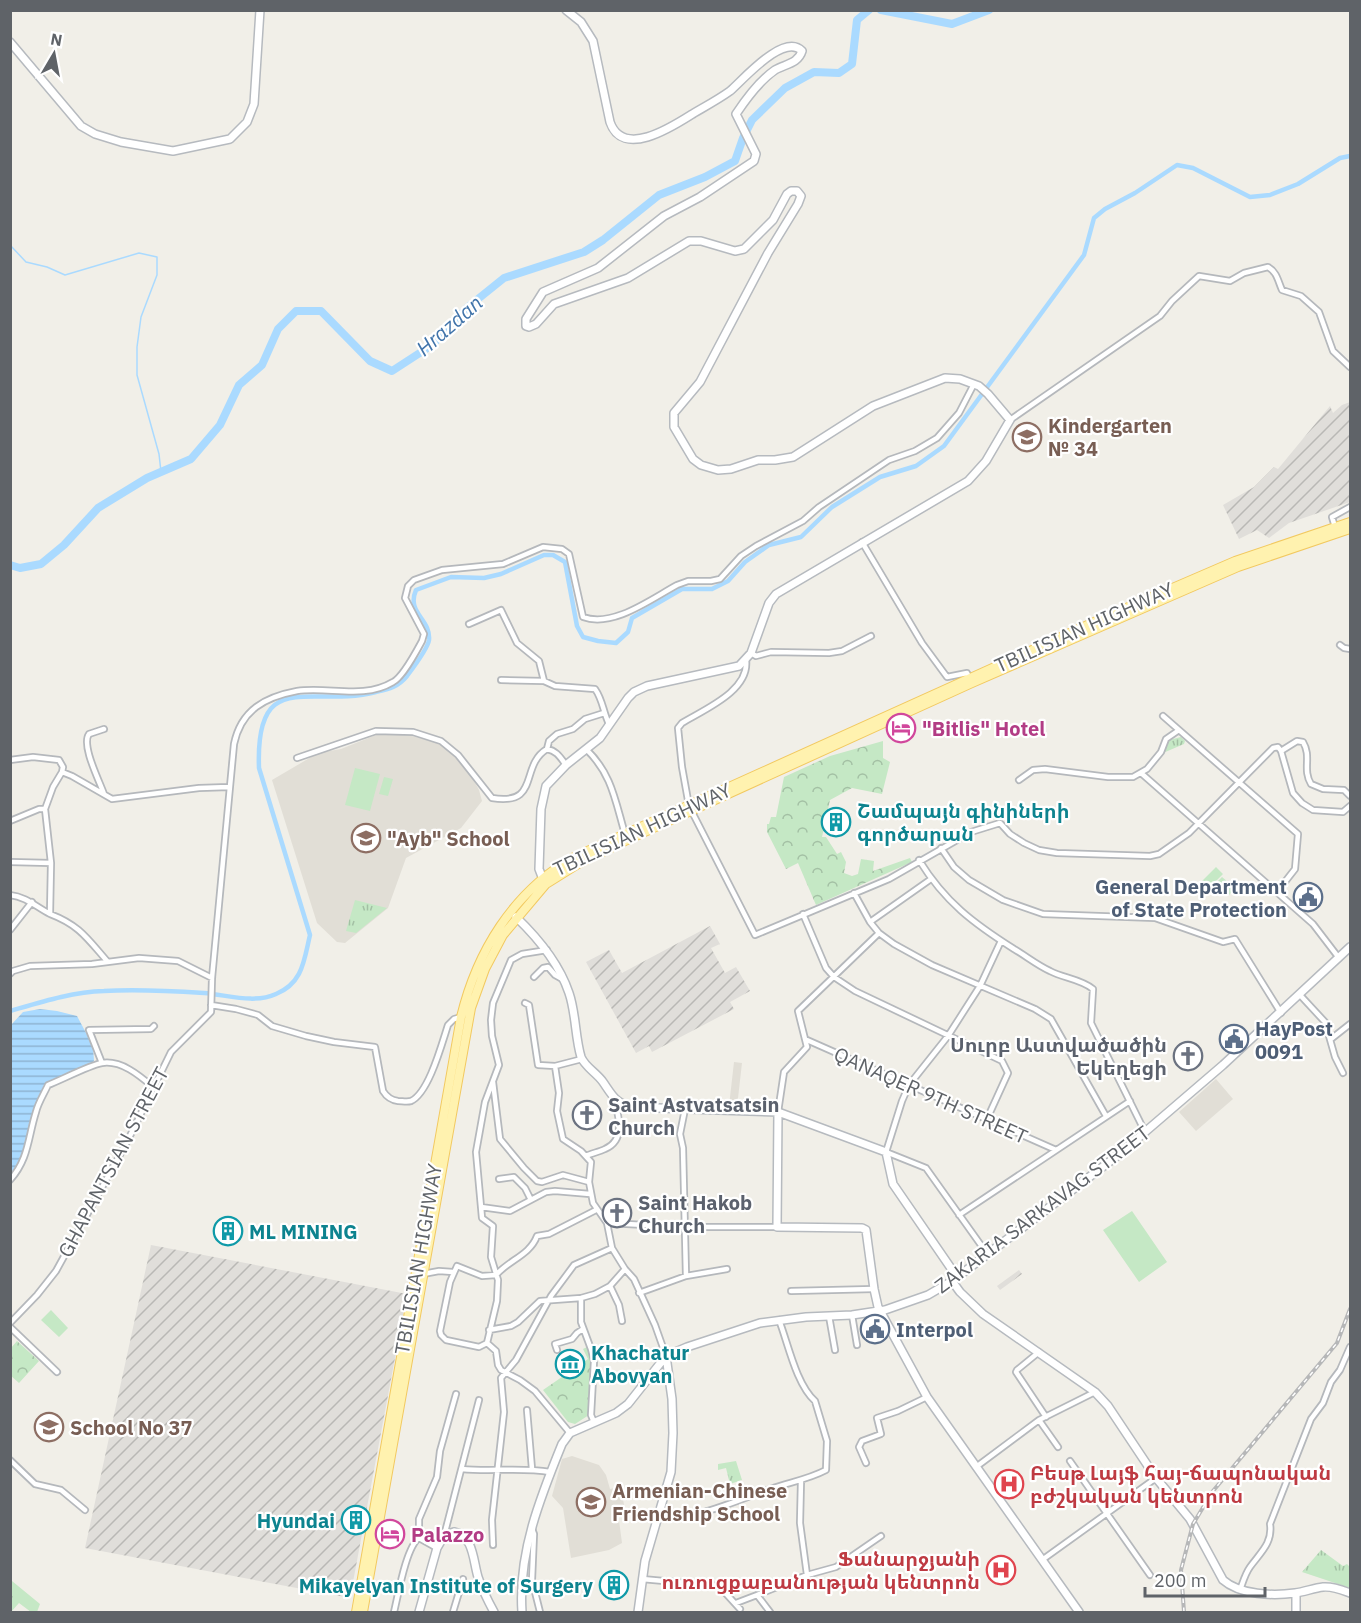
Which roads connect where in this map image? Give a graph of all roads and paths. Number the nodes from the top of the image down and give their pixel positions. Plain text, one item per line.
1 (260, 10) edge
2 (566, 10) edge
3 (10, 42) edge
4 (1350, 367) edge
5 (976, 385) junction
6 (1010, 420) junction
7 (1350, 507) edge
8 (1350, 522) edge
9 (1335, 527) junction
10 (1350, 529) edge
11 (862, 542) junction
12 (470, 624) dead end
13 (872, 636) dead end
14 (1340, 645) dead end
15 (1350, 649) edge
16 (751, 653) junction
17 (746, 660) junction
18 (969, 677) junction
19 (501, 680) dead end
20 (544, 681) junction
21 (604, 713) junction
22 (1163, 716) dead end
23 (609, 724) junction
24 (104, 729) dead end
25 (1179, 730) junction
26 (547, 749) junction
27 (586, 749) junction
28 (1281, 751) junction
29 (297, 758) dead end
30 (10, 760) edge
31 (566, 765) junction
32 (62, 772) junction
33 (1141, 773) junction
34 (1019, 780) dead end
35 (1238, 783) junction
36 (229, 787) junction
37 (104, 794) junction
38 (1350, 796) edge
39 (1350, 806) edge
40 (45, 809) junction
41 (691, 809) junction
42 (10, 821) edge
43 (1199, 824) junction
44 (625, 834) junction
45 (941, 848) junction
46 (919, 860) junction
47 (10, 862) edge
48 (51, 863) junction
49 (931, 879) junction
50 (543, 881) junction
51 (1277, 892) junction
52 (854, 893) junction
53 (10, 895) edge
54 (32, 902) junction
55 (50, 914) junction
56 (803, 914) junction
57 (516, 917) junction
58 (870, 922) junction
59 (10, 930) edge
60 (879, 933) junction
61 (1001, 941) junction
62 (1350, 947) edge
63 (547, 950) junction
64 (1339, 958) junction
65 (107, 962) junction
66 (10, 974) edge
67 (534, 977) dead end
68 (834, 977) junction
69 (212, 978) junction
70 (564, 980) junction
71 (980, 986) junction
72 (1300, 995) junction
73 (211, 1003) junction
74 (525, 1003) dead end
75 (1281, 1013) junction
76 (461, 1017) junction
77 (1350, 1024) edge
78 (154, 1026) dead end
79 (948, 1036) junction
80 (807, 1040) junction
81 (1331, 1040) junction
82 (582, 1059) junction
83 (102, 1063) junction
84 (555, 1066) junction
85 (1342, 1073) dead end
86 (493, 1082) junction
87 (909, 1085) junction
88 (153, 1087) junction
89 (614, 1100) junction
90 (1130, 1101) junction
91 (685, 1109) junction
92 (778, 1112) junction
93 (1106, 1116) junction
94 (987, 1119) junction
95 (1145, 1132) junction
96 (1056, 1150) junction
97 (886, 1152) junction
98 (586, 1156) junction
99 (499, 1179) dead end
100 (10, 1180) edge
101 (537, 1181) junction
102 (589, 1182) junction
103 (527, 1191) junction
104 (590, 1194) junction
105 (531, 1200) junction
106 (481, 1207) junction
107 (431, 1208) junction
108 (596, 1210) junction
109 (959, 1215) junction
110 (607, 1223) junction
111 (684, 1227) junction
112 (777, 1227) junction
113 (612, 1248) junction
114 (987, 1255) junction
115 (625, 1269) junction
116 (728, 1269) dead end
117 (453, 1272) junction
118 (422, 1274) junction
119 (496, 1275) junction
120 (686, 1276) junction
121 (954, 1279) junction
122 (610, 1286) junction
123 (874, 1289) junction
124 (416, 1290) junction
125 (791, 1291) dead end
126 (639, 1293) junction
127 (581, 1298) junction
128 (549, 1301) junction
129 (880, 1311) junction
130 (852, 1315) junction
131 (830, 1316) junction
132 (779, 1320) junction
133 (622, 1321) dead end
134 (10, 1325) edge
135 (583, 1329) junction
136 (489, 1330) junction
137 (487, 1343) junction
138 (857, 1345) dead end
139 (1350, 1347) edge
140 (556, 1350) dead end
141 (835, 1350) dead end
142 (1039, 1352) junction
143 (1349, 1355) edge
144 (665, 1357) junction
145 (57, 1372) dead end
146 (504, 1373) junction
147 (1095, 1392) junction
148 (456, 1394) dead end
149 (927, 1397) junction
150 (479, 1400) dead end
151 (527, 1410) dead end
152 (1046, 1417) junction
153 (1039, 1420) junction
154 (594, 1422) junction
155 (570, 1433) junction
156 (1058, 1447) dead end
157 (10, 1460) edge
158 (1070, 1461) dead end
159 (866, 1463) dead end
160 (976, 1467) junction
161 (462, 1469) junction
162 (532, 1469) junction
163 (498, 1471) junction
164 (550, 1472) junction
165 (1156, 1478) junction
166 (801, 1481) junction
167 (85, 1510) dead end
168 (1107, 1513) junction
169 (659, 1516) junction
170 (531, 1527) junction
171 (444, 1536) junction
172 (881, 1536) dead end
173 (418, 1538) junction
174 (493, 1545) dead end
175 (437, 1548) junction
176 (1042, 1560) junction
177 (807, 1575) junction
178 (1150, 1575) dead end
179 (463, 1579) dead end
180 (642, 1579) junction
181 (1240, 1590) junction
182 (1296, 1593) junction
183 (1350, 1593) edge
184 (757, 1594) junction
185 (736, 1604) junction
186 (740, 1608) dead end
187 (360, 1611) edge
188 (394, 1612) edge
189 (419, 1612) edge
190 (453, 1612) edge
191 (494, 1612) edge
192 (522, 1612) edge
193 (540, 1612) edge
194 (637, 1612) edge
195 (770, 1612) edge
196 (1079, 1612) edge
197 (1296, 1612) edge

1 - 3 street
2 - 5 street
4 - 6 street
5 - 6 street
5 - 36 street
6 - 11 street
7 - 9 street
8 - 9 main road, TBILISIAN HIGHWAY
9 - 18 main road, TBILISIAN HIGHWAY
10 - 41 main road, TBILISIAN HIGHWAY
11 - 16 street
11 - 18 street
12 - 20 street
13 - 16 street
14 - 15 street
16 - 17 street
17 - 23 street
17 - 41 street
18 - 41 main road, TBILISIAN HIGHWAY
19 - 20 street
20 - 21 street
21 - 23 street
21 - 26 street
22 - 25 street
23 - 27 street
24 - 37 street
25 - 33 street
25 - 35 street
26 - 29 street
26 - 31 street
27 - 31 street
27 - 44 street
28 - 35 street
28 - 38 street
28 - 39 street
30 - 32 street
31 - 50 street
32 - 37 street
32 - 40 street
33 - 34 street
33 - 43 street
35 - 43 street
35 - 51 street
36 - 37 street
36 - 69 street
40 - 42 street
40 - 48 street
41 - 44 main road, TBILISIAN HIGHWAY
41 - 50 main road, TBILISIAN HIGHWAY
41 - 56 street
43 - 45 street
43 - 51 street
44 - 50 main road, TBILISIAN HIGHWAY
45 - 46 street
45 - 75 street
46 - 49 street
46 - 52 street
47 - 48 street
48 - 55 street
49 - 58 street
49 - 61 street
50 - 57 main road, TBILISIAN HIGHWAY
50 - 76 main road, TBILISIAN HIGHWAY
51 - 64 street
52 - 56 street
52 - 58 street
53 - 54 street
54 - 55 street
54 - 59 street
55 - 65 street
56 - 68 street
57 - 63 street
57 - 107 main road, TBILISIAN HIGHWAY
58 - 60 street
60 - 68 street
60 - 71 street
61 - 71 street
61 - 90 street
62 - 64 street, ZAKARIA SARKAVAG STREET
63 - 70 street
63 - 86 street
64 - 72 street, ZAKARIA SARKAVAG STREET
65 - 66 street
65 - 69 street
67 - 70 street
68 - 79 street
68 - 80 street
69 - 73 street
70 - 82 street
71 - 79 street
71 - 93 street
72 - 75 street, ZAKARIA SARKAVAG STREET
72 - 81 street
73 - 76 street
73 - 88 street, GHAPANTSIAN STREET
74 - 84 street
75 - 95 street, ZAKARIA SARKAVAG STREET
76 - 107 main road, TBILISIAN HIGHWAY
77 - 81 street
78 - 83 street
79 - 87 street
79 - 94 street
80 - 87 street, QANAQER 9TH STREET
80 - 92 street
81 - 85 street
82 - 84 street
82 - 89 street
83 - 88 street
83 - 100 street
84 - 98 street
86 - 101 street
86 - 106 street
87 - 94 street, QANAQER 9TH STREET
87 - 97 street
88 - 134 street, GHAPANTSIAN STREET
89 - 91 street
89 - 98 street
90 - 93 street
90 - 95 street
91 - 92 street
91 - 111 street
92 - 97 street
92 - 112 street
93 - 96 street
94 - 96 street, QANAQER 9TH STREET
95 - 114 street, ZAKARIA SARKAVAG STREET
96 - 109 street
97 - 109 street
97 - 121 street
98 - 102 street
99 - 103 street
101 - 102 street
101 - 103 street
102 - 104 street
103 - 105 street
104 - 105 street
104 - 108 street
105 - 106 street
106 - 119 street
107 - 118 main road, TBILISIAN HIGHWAY
107 - 124 main road, TBILISIAN HIGHWAY
108 - 110 street
108 - 119 street
109 - 114 street
110 - 111 street
110 - 113 street
111 - 112 street
111 - 120 street
112 - 123 street
113 - 115 street
113 - 128 street
114 - 121 street, ZAKARIA SARKAVAG STREET
115 - 122 street
115 - 126 street
116 - 120 street
117 - 118 street
117 - 119 street
117 - 137 street
118 - 124 main road, TBILISIAN HIGHWAY
119 - 136 street
120 - 126 street
121 - 129 street, ZAKARIA SARKAVAG STREET
121 - 142 street
122 - 127 street
122 - 133 street
123 - 125 street
123 - 129 street
124 - 187 main road, TBILISIAN HIGHWAY
126 - 144 street
127 - 128 street
127 - 135 street
128 - 136 street
128 - 146 street
129 - 130 street, ZAKARIA SARKAVAG STREET
129 - 149 street
130 - 131 street, ZAKARIA SARKAVAG STREET
130 - 138 street
131 - 132 street, ZAKARIA SARKAVAG STREET
131 - 141 street
132 - 144 street, ZAKARIA SARKAVAG STREET
132 - 166 street
134 - 145 street
135 - 140 street
135 - 154 street
136 - 137 street
137 - 146 street
139 - 143 street
142 - 147 street
142 - 152 street
143 - 181 street
144 - 154 street, ZAKARIA SARKAVAG STREET
144 - 169 street
144 - 194 street
146 - 155 street
146 - 163 street
147 - 152 street
147 - 165 street
148 - 173 street
149 - 159 street
149 - 160 street
150 - 161 street
151 - 162 street
152 - 153 street
153 - 156 street
153 - 160 street
154 - 155 street, ZAKARIA SARKAVAG STREET
155 - 164 street
157 - 167 street
158 - 168 street
160 - 176 street
161 - 163 street
161 - 171 street
162 - 163 street
162 - 164 street
163 - 174 street
164 - 170 street
165 - 168 street
165 - 181 street
166 - 169 street
166 - 177 street
168 - 176 street
168 - 178 street
169 - 180 street
170 - 192 street
170 - 193 street
171 - 175 street
171 - 191 street
172 - 177 street
173 - 175 street
173 - 188 street
175 - 189 street
176 - 196 street
177 - 184 street
179 - 190 street
180 - 185 street
180 - 194 street
181 - 182 street
182 - 183 street
182 - 197 street
184 - 185 street
184 - 195 street
185 - 186 street

